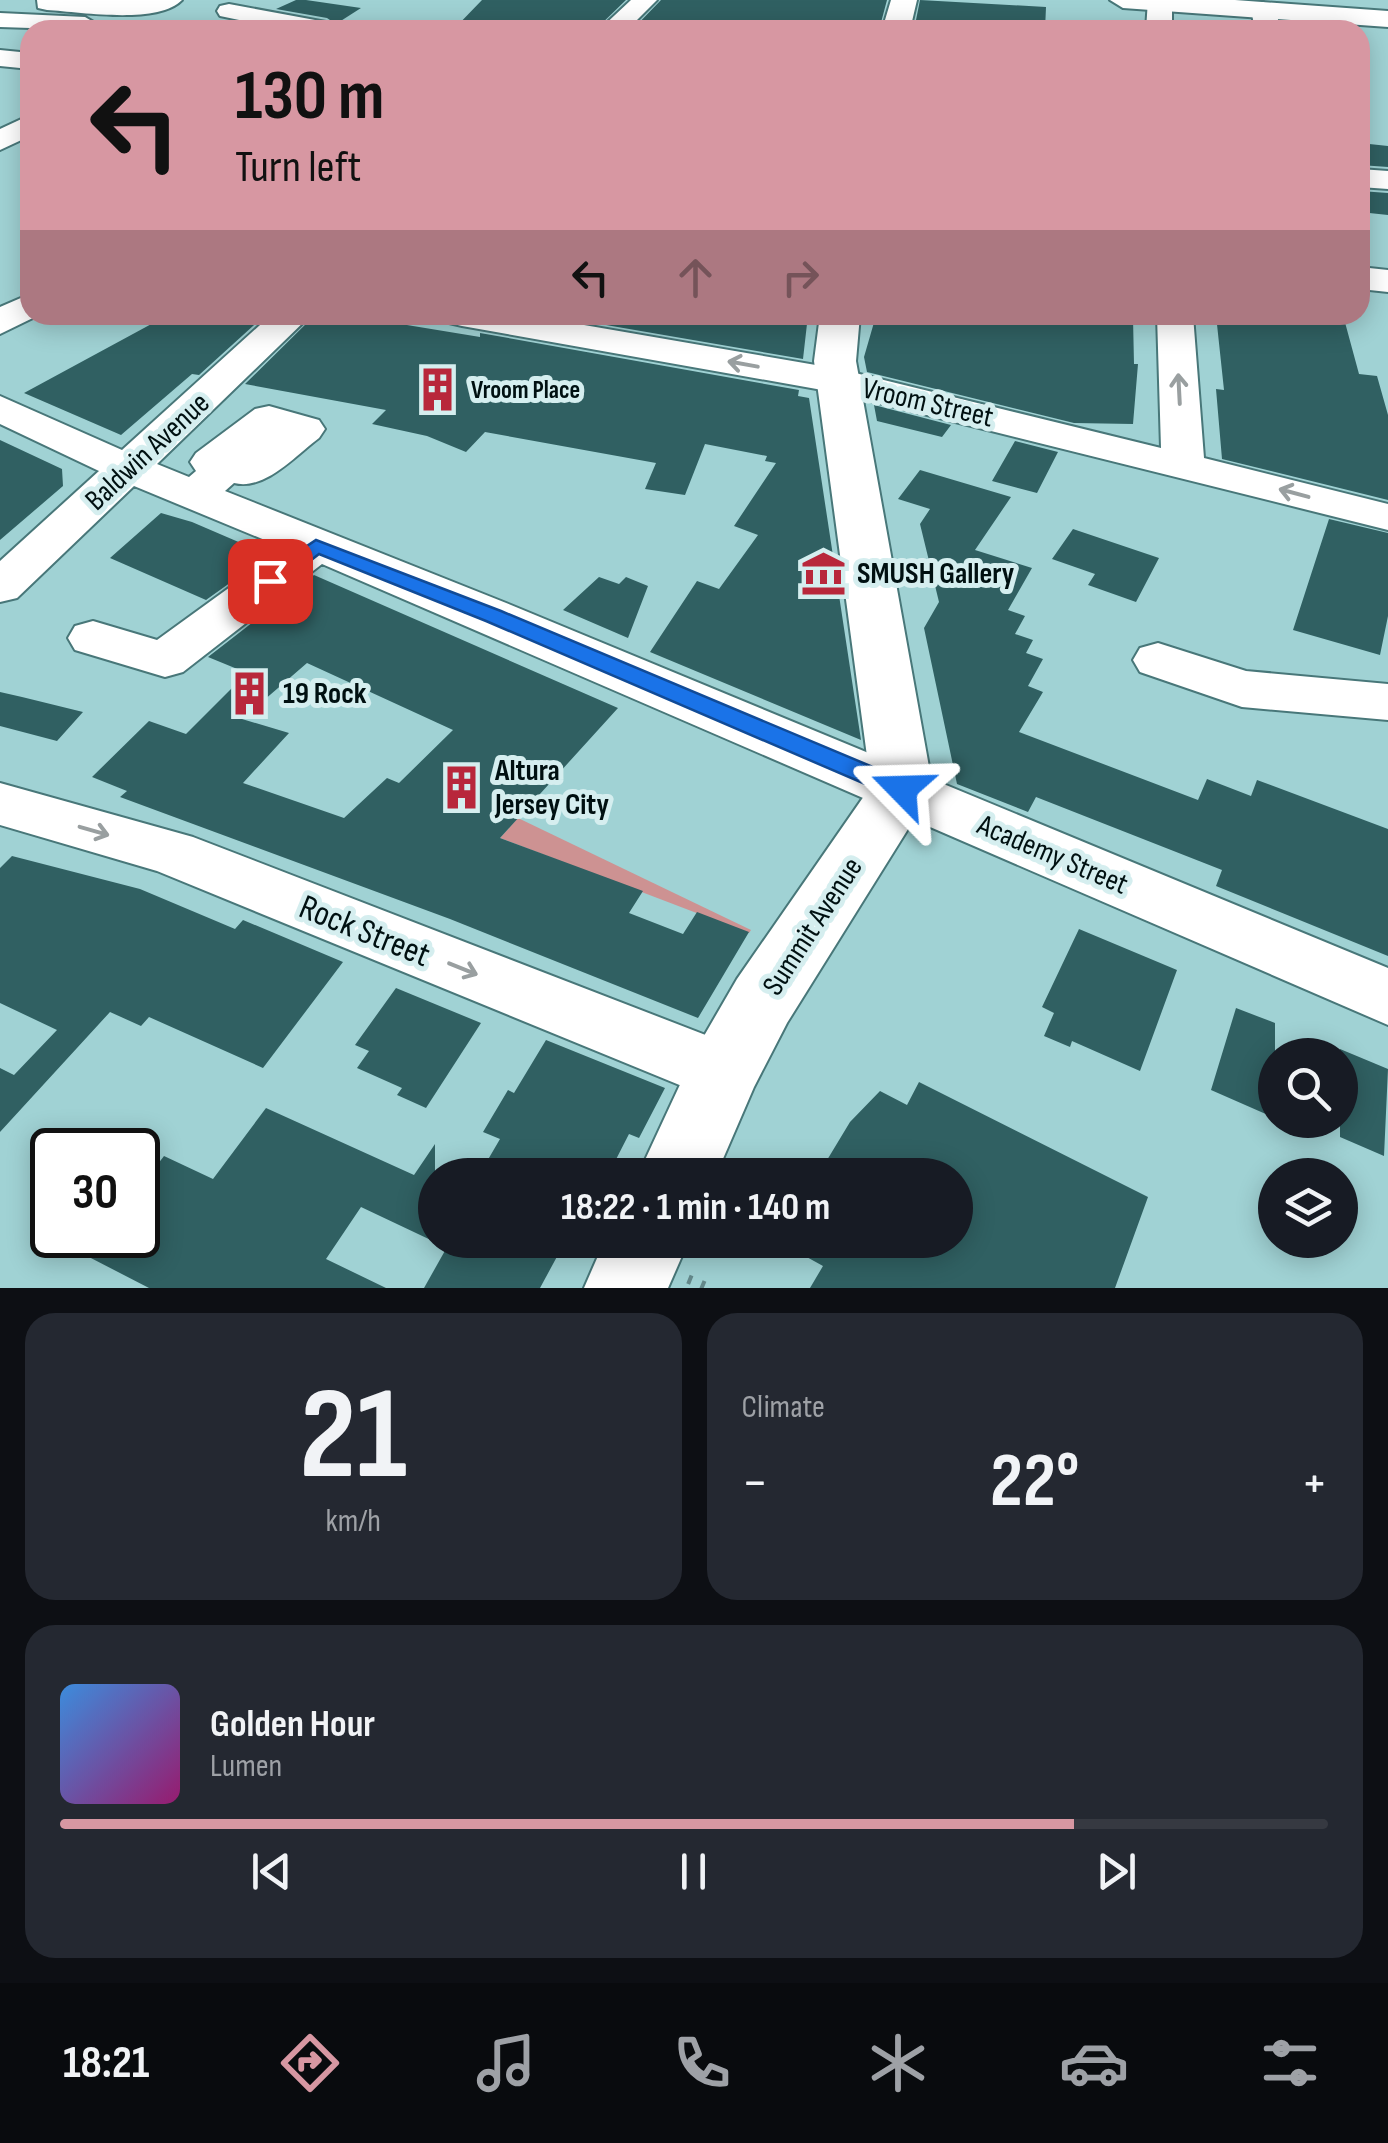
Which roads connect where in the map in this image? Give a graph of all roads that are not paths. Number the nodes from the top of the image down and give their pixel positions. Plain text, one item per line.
1 (13, 0) edge
2 (170, 0) edge
3 (645, 0) edge
4 (1122, 0) edge
5 (49, 1) edge
6 (0, 2) edge
7 (230, 11) edge
8 (1159, 11) edge
9 (106, 12) edge
10 (1275, 12) edge
11 (1388, 19) edge
12 (275, 20) edge
13 (623, 20) edge
14 (282, 325) edge
15 (520, 325) edge
16 (839, 325) edge
17 (1176, 325) edge
18 (839, 380) junction
19 (0, 408) edge
20 (1183, 464) junction
21 (130, 468) junction
22 (1388, 518) edge
23 (316, 546) junction
24 (0, 587) edge
25 (93, 638) dead end
26 (1158, 660) dead end
27 (1388, 702) edge
28 (902, 789) junction
29 (0, 804) edge
30 (1388, 997) edge
31 (723, 1072) junction
32 (685, 1158) edge

1 - 5 street
2 - 9 street
3 - 13 street
4 - 8 main road
5 - 6 street
5 - 9 street
7 - 12 street
8 - 10 main road
10 - 11 main road
14 - 21 street, Baldwin Avenue
18 -> 15 street, Vroom Street
16 - 18 main road
20 -> 17 street
18 - 20 street, Vroom Street
18 - 28 main road
19 - 21 street, Academy Street
22 -> 20 street, Vroom Street
21 - 23 street, Academy Street
21 - 24 street, Baldwin Avenue
23 - 25 street
23 - 28 street, Academy Street
26 - 27 street
28 - 30 street, Academy Street
28 - 31 main road, Summit Avenue
29 -> 31 street, Rock Street
31 - 32 main road, Summit Avenue

